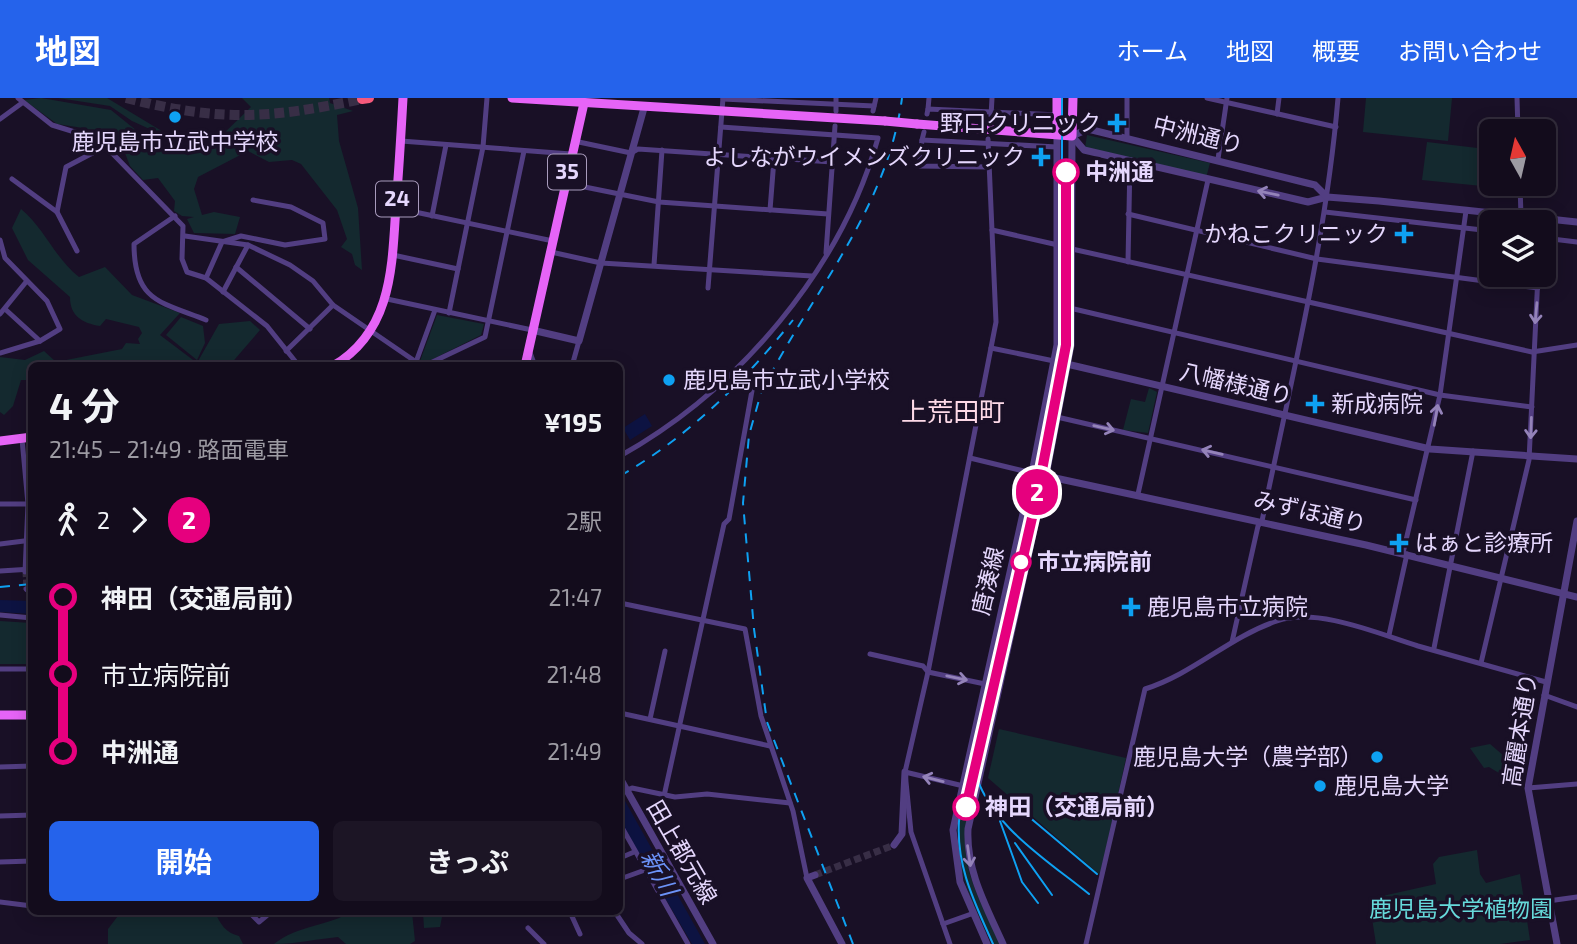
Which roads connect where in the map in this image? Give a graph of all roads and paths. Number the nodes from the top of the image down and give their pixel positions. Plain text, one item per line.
1 (403, 98) edge
2 (487, 98) edge
3 (512, 98) edge
4 (723, 98) edge
5 (876, 98) edge
6 (929, 98) edge
7 (992, 98) edge
8 (1058, 98) edge
9 (1073, 98) edge
10 (1127, 98) edge
11 (1207, 98) edge
12 (1279, 98) edge
13 (1338, 98) edge
14 (1517, 98) edge
15 (20, 100) edge
16 (584, 100) edge
17 (1226, 100) edge
18 (645, 103) edge
19 (836, 104) edge
20 (722, 113) junction
21 (1277, 114) junction
22 (991, 115) junction
23 (1058, 115) junction
24 (0, 119) edge
25 (1518, 119) edge
26 (835, 126) dead end
27 (721, 127) junction
28 (1336, 127) junction
29 (873, 128) dead end
30 (923, 132) dead end
31 (1057, 134) junction
32 (835, 135) junction
33 (1072, 136) junction
34 (873, 137) junction
35 (1127, 138) junction
36 (922, 140) junction
37 (401, 141) junction
38 (574, 141) junction
39 (987, 141) junction
40 (446, 145) junction
41 (104, 147) junction
42 (483, 147) junction
43 (1057, 147) junction
44 (662, 150) junction
45 (523, 151) junction
46 (631, 153) junction
47 (571, 154) junction
48 (719, 155) junction
49 (774, 159) junction
50 (1218, 159) junction
51 (1130, 161) junction
52 (831, 162) junction
53 (988, 167) junction
54 (12, 179) dead end
55 (1208, 180) junction
56 (565, 183) junction
57 (620, 193) junction
58 (1327, 197) junction
59 (253, 200) dead end
60 (659, 202) junction
61 (715, 205) junction
62 (396, 208) junction
63 (770, 210) junction
64 (1466, 211) junction
65 (57, 212) junction
66 (1325, 212) junction
67 (1479, 212) edge
68 (828, 214) junction
69 (1128, 214) junction
70 (175, 216) junction
71 (432, 216) junction
72 (1556, 221) edge
73 (1577, 222) edge
74 (467, 223) junction
75 (1463, 228) junction
76 (992, 230) junction
77 (1479, 230) edge
78 (1197, 231) junction
79 (506, 232) junction
80 (185, 236) junction
81 (1556, 239) edge
82 (0, 240) edge
83 (222, 242) junction
84 (1577, 242) edge
85 (248, 245) junction
86 (1058, 245) junction
87 (552, 247) junction
88 (1072, 249) junction
89 (77, 251) dead end
90 (826, 253) junction
91 (393, 255) junction
92 (5, 258) junction
93 (1317, 259) junction
94 (1128, 262) junction
95 (601, 263) junction
96 (0, 264) edge
97 (654, 265) junction
98 (236, 267) junction
99 (710, 268) junction
100 (458, 269) junction
101 (1187, 275) junction
102 (812, 276) junction
103 (1455, 277) junction
104 (206, 278) junction
105 (26, 282) junction
106 (708, 288) dead end
107 (1538, 288) joint
108 (223, 292) junction
109 (387, 299) junction
110 (1308, 303) junction
111 (333, 305) junction
112 (1074, 309) junction
113 (435, 310) junction
114 (3, 312) edge
115 (449, 313) junction
116 (206, 320) dead end
117 (489, 322) junction
118 (310, 329) junction
119 (371, 330) junction
120 (532, 331) junction
121 (1175, 333) junction
122 (1449, 336) junction
123 (40, 341) junction
124 (579, 341) junction
125 (1577, 345) edge
126 (991, 348) junction
127 (529, 349) junction
128 (286, 351) junction
129 (1532, 352) junction
130 (0, 353) edge
131 (1296, 360) junction
132 (1054, 361) junction
133 (296, 362) edge
134 (338, 362) edge
135 (417, 362) edge
136 (421, 362) edge
137 (425, 362) edge
138 (527, 362) edge
139 (534, 362) edge
140 (573, 362) edge
141 (1068, 364) junction
142 (753, 385) dead end
143 (1162, 386) junction
144 (1440, 395) junction
145 (1532, 407) junction
146 (1284, 415) junction
147 (1057, 417) junction
148 (27, 438) edge
149 (1150, 438) junction
150 (0, 441) edge
151 (1430, 449) junction
152 (1473, 452) junction
153 (623, 454) edge
154 (28, 456) edge
155 (1530, 456) junction
156 (970, 458) junction
157 (1577, 459) edge
158 (1274, 466) junction
159 (1032, 472) junction
160 (1046, 475) junction
161 (1138, 494) junction
162 (1416, 500) junction
163 (0, 504) edge
164 (28, 504) edge
165 (1262, 521) junction
166 (1577, 525) edge
167 (28, 540) edge
168 (0, 544) edge
169 (1405, 554) junction
170 (1451, 566) junction
171 (27, 570) edge
172 (0, 571) edge
173 (1502, 579) junction
174 (1563, 594) junction
175 (1577, 597) edge
176 (623, 604) edge
177 (0, 615) edge
178 (28, 618) edge
179 (702, 621) junction
180 (1389, 635) junction
181 (1232, 642) junction
182 (1434, 648) junction
183 (665, 651) dead end
184 (870, 654) dead end
185 (1481, 663) junction
186 (0, 669) edge
187 (28, 669) edge
188 (928, 672) junction
189 (1546, 682) junction
190 (985, 684) junction
191 (1544, 695) junction
192 (1577, 707) edge
193 (623, 714) edge
194 (0, 715) edge
195 (28, 715) edge
196 (650, 719) junction
197 (679, 725) junction
198 (771, 746) junction
199 (28, 766) edge
200 (0, 767) edge
201 (905, 772) junction
202 (1577, 784) edge
203 (962, 786) junction
204 (1528, 788) junction
205 (976, 789) junction
206 (623, 792) edge
207 (623, 794) edge
208 (664, 796) junction
209 (790, 803) junction
210 (28, 815) edge
211 (0, 816) edge
212 (623, 830) edge
213 (894, 845) dead end
214 (635, 852) junction
215 (623, 857) edge
216 (28, 861) edge
217 (0, 862) edge
218 (645, 870) junction
219 (811, 877) joint
220 (623, 878) edge
221 (1577, 897) edge
222 (1548, 901) junction
223 (0, 902) edge
224 (28, 905) edge
225 (974, 913) junction
226 (252, 915) edge
227 (267, 915) edge
228 (571, 915) edge
229 (617, 915) edge
230 (943, 924) junction
231 (528, 928) dead end
232 (580, 934) dead end
233 (544, 944) edge
234 (642, 944) edge
235 (688, 944) edge
236 (713, 944) edge
237 (842, 944) edge
238 (950, 944) edge
239 (987, 944) edge
240 (1003, 944) edge
241 (1086, 944) edge
242 (1557, 944) edge

1 - 37 main road, 24
2 - 42 street
3 - 16 main road
4 - 19 street
4 - 20 street
5 - 19 street
6 - 22 street
7 - 22 street
8 - 23 main road
9 - 33 main road
10 - 35 street
11 - 17 street
12 - 21 street
13 - 28 street
14 - 25 street
15 - 24 street
15 - 41 street
16 - 18 main road
16 - 38 main road, 35
17 - 21 street
17 - 50 street
18 - 20 main road
18 - 46 street
20 - 27 street
20 - 31 main road, bridge
21 - 28 street
22 - 23 street
23 - 31 main road
26 - 32 street
27 - 32 street
27 - 48 street
28 - 58 street
29 - 34 street
30 - 36 street
31 - 33 main road
31 - 43 street, 唐湊線
32 - 34 street
32 - 52 street
33 - 35 street, 中洲通り
33 - 51 street, 中洲通り
33 - 88 street, 唐湊線
34 - 90 street
35 - 50 street, 中洲通り
36 - 39 street
36 - 53 street
37 - 40 street
37 - 62 main road, 24
38 - 46 street
38 - 47 main road, 35
39 - 43 street
39 - 53 street
40 - 42 street
40 - 71 street
41 - 65 street
41 - 70 street
42 - 45 street
42 - 74 street
43 - 86 street, 唐湊線
44 - 46 street
44 - 48 street
44 - 60 street
45 - 47 street
45 - 79 street
46 - 57 street
47 - 56 main road, 35
48 - 49 street
48 - 61 street
49 - 52 street
49 - 63 street
50 - 58 street, 中洲通り
51 - 55 street, 中洲通り
51 - 69 street
52 - 68 street
53 - 76 street
54 - 65 street
58 -> 55 street, 中洲通り
55 - 78 street
56 - 57 street
56 - 87 main road, 35
57 - 60 street
57 - 95 street
58 - 64 street, 中洲通り
58 - 66 street
59 - 83 street
60 - 61 street
60 - 97 street
61 - 63 street
61 - 99 street
62 - 71 street
62 - 91 main road, 24
63 - 68 street
64 - 67 street, 中洲通り
64 - 75 street
65 - 89 street
66 - 75 street
66 - 93 street
68 - 90 street
69 - 78 street
69 - 94 street
70 - 80 street
70 - 116 street
71 - 74 street
72 - 73 street, 中洲通り
74 - 79 street
74 - 100 street
75 - 77 street
75 - 103 street
76 - 86 street
76 - 126 street
78 - 93 street
78 - 101 street
79 - 87 street
79 - 117 street
80 - 83 street
80 - 104 street
81 - 84 street
82 - 92 street
83 - 85 street
83 - 104 street
85 - 98 street
85 - 111 street
86 - 132 street, 唐湊線
87 - 95 street
87 - 120 main road, 35
88 - 94 street
88 - 112 street, 唐湊線
90 - 102 street
91 - 100 street
91 - 109 main road, 24
92 - 96 street
92 - 105 street
93 - 103 street
93 - 110 street
94 - 101 street
95 - 97 street
95 - 124 street
97 - 99 street
98 - 108 street
98 - 118 street
99 - 102 street
99 - 106 street
100 - 115 street
101 - 110 street
101 - 121 street
102 - 153 street
103 - 107 street
103 - 122 street
104 - 108 street
105 - 114 street
105 - 123 street
107 -> 129 street
108 - 128 street
109 - 113 street
109 - 119 main road, 24
110 - 122 street
110 - 131 street
111 - 118 street
111 - 119 street
112 - 121 street
112 - 141 street, 唐湊線
113 - 115 street
113 - 136 street
114 - 123 street
115 - 117 street
117 - 120 street
117 - 137 street
118 - 128 street
119 - 134 main road, 24
119 - 135 street
120 - 124 street
120 - 127 main road, 35
121 - 131 street
121 - 143 street
122 - 129 street
122 - 144 street
123 - 130 street
124 - 140 street
125 - 129 street
126 - 132 street
126 - 156 street
127 - 138 main road, 35
127 - 139 street
128 - 133 street
129 - 145 street
131 - 144 street
131 - 146 street
132 - 141 street, 八幡様通り
132 - 159 street, 唐湊線
141 - 143 street, 八幡様通り
141 - 147 street, 唐湊線
142 - 179 street
143 - 146 street, 八幡様通り
143 - 149 street
144 - 145 street
151 -> 144 street
145 -> 155 street
146 - 151 street, 八幡様通り
146 - 158 street
147 -> 149 street
147 - 160 street, 唐湊線
148 - 150 main road
148 - 154 street
158 -> 149 street
149 - 161 street
151 - 152 street, 八幡様通り
151 - 162 street
152 - 155 street, 八幡様通り
152 - 170 street
155 - 157 street, 八幡様通り
155 - 173 street
156 - 159 street
156 - 188 street
158 - 162 street
158 - 165 street
159 - 160 street, みずほ通り
159 - 190 street, 唐湊線
160 - 161 street, みずほ通り
160 - 205 street, 唐湊線
161 - 165 street, みずほ通り
162 - 169 street
163 - 164 street
165 - 169 street, みずほ通り
165 - 181 street
166 - 174 street, 高麗本通り
167 - 168 street
169 - 170 street, みずほ通り
169 - 180 street
170 - 173 street, みずほ通り
170 - 182 street
171 - 172 street
173 - 174 street, みずほ通り
173 - 185 street
174 - 175 street, みずほ通り
174 - 189 street, 高麗本通り
176 - 179 street
177 - 178 street
179 - 197 street
179 - 198 street
180 - 181 street
180 - 182 street
181 - 241 street
182 - 185 street
183 - 196 street
184 - 188 street
185 - 189 street
186 - 187 street
188 -> 190 street
188 - 201 street
189 - 191 street, 高麗本通り
190 - 203 street, 唐湊線
191 - 192 street
191 - 204 street, 高麗本通り
193 - 196 street
194 - 195 main road
196 - 197 street
197 - 198 street
197 - 208 street
198 - 209 street
199 - 200 street
203 -> 201 street
201 - 213 street
201 - 230 street
202 - 204 street
203 - 205 street
203 - 225 street, 唐湊線
204 - 222 street, 高麗本通り
205 -> 240 street, 唐湊線
206 - 208 street
207 - 236 street, 田上郡元線
208 - 209 street
209 - 219 street
210 - 211 street
212 - 214 street
214 - 215 street
214 - 218 street
216 - 217 street
218 - 220 street
218 - 235 street
219 - 237 street
221 - 222 street
222 - 242 street, 高麗本通り
223 - 224 street
225 - 230 street
225 - 239 street, 唐湊線
226 - 227 street
228 - 232 street
229 - 234 street
230 - 238 street
231 - 233 street

